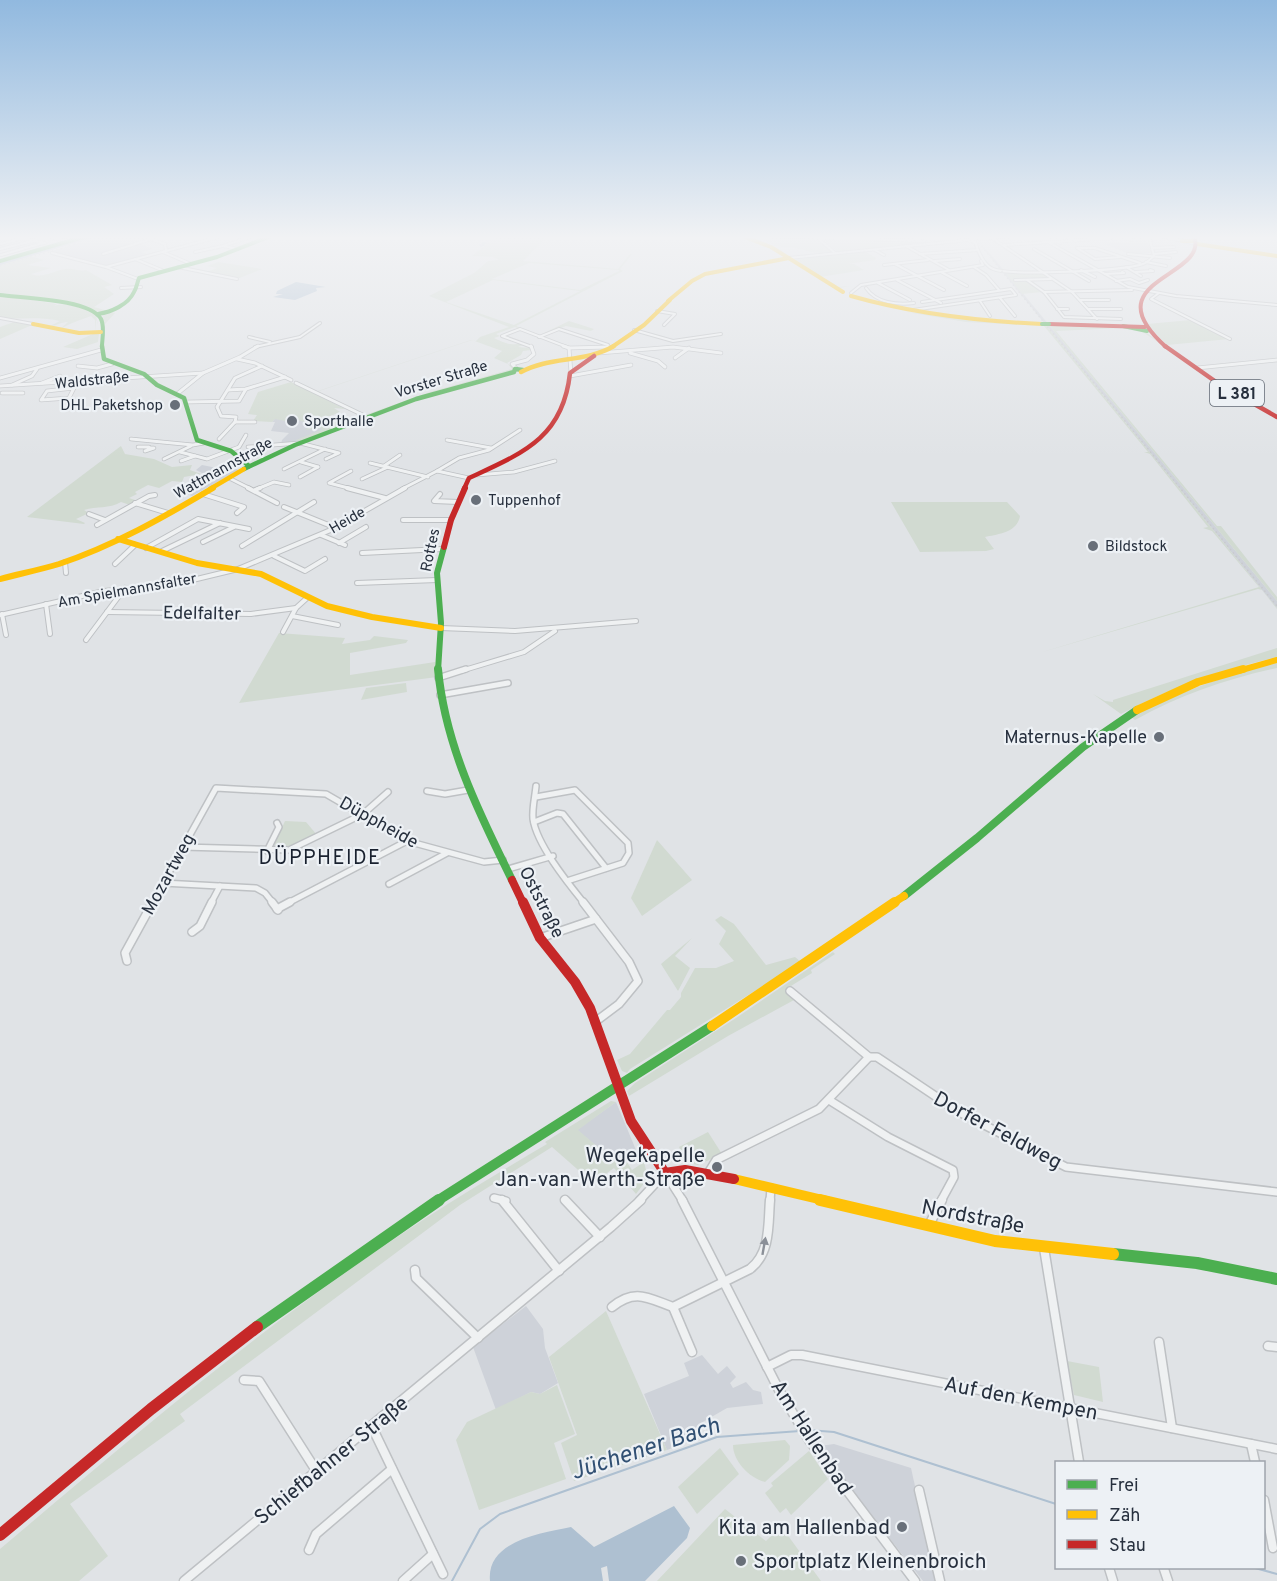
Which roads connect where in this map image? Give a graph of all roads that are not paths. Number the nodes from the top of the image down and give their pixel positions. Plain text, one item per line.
1 (88, 310) edge
2 (113, 310) edge
3 (659, 310) edge
4 (662, 310) edge
5 (899, 310) edge
6 (986, 310) edge
7 (1010, 310) edge
8 (1058, 310) edge
9 (1089, 310) edge
10 (1140, 310) edge
11 (1172, 310) edge
12 (102, 314) junction
13 (990, 316) dead end
14 (1015, 316) dead end
15 (0, 318) edge
16 (1097, 318) junction
17 (1140, 318) junction
18 (1122, 322) junction
19 (320, 323) dead end
20 (33, 324) joint
21 (664, 325) dead end
22 (634, 330) junction
23 (1147, 330) junction
24 (101, 332) junction
25 (721, 334) dead end
26 (249, 337) dead end
27 (539, 337) junction
28 (1230, 339) dead end
29 (673, 341) junction
30 (272, 343) junction
31 (639, 344) dead end
32 (610, 346) junction
33 (668, 347) junction
34 (569, 348) junction
35 (689, 348) junction
36 (101, 350) junction
37 (641, 350) junction
38 (626, 352) junction
39 (722, 353) dead end
40 (597, 354) junction
41 (675, 358) dead end
42 (237, 359) junction
43 (570, 359) junction
44 (1277, 360) edge
45 (112, 364) junction
46 (631, 365) dead end
47 (78, 366) dead end
48 (262, 366) junction
49 (665, 366) dead end
50 (36, 368) junction
51 (1199, 368) junction
52 (518, 370) junction
53 (203, 373) junction
54 (570, 374) junction
55 (145, 375) junction
56 (60, 376) dead end
57 (285, 377) junction
58 (0, 379) edge
59 (291, 380) dead end
60 (77, 383) junction
61 (296, 383) dead end
62 (38, 385) junction
63 (0, 386) edge
64 (10, 386) junction
65 (30, 386) junction
66 (75, 388) junction
67 (246, 389) junction
68 (228, 390) junction
69 (2, 393) dead end
70 (177, 394) junction
71 (187, 402) junction
72 (220, 402) junction
73 (376, 414) joint
74 (367, 417) junction
75 (1277, 417) edge
76 (235, 422) junction
77 (255, 422) dead end
78 (519, 430) dead end
79 (246, 435) dead end
80 (131, 439) dead end
81 (219, 439) dead end
82 (447, 440) dead end
83 (156, 442) junction
84 (204, 442) junction
85 (300, 442) junction
86 (192, 445) junction
87 (138, 447) dead end
88 (248, 447) dead end
89 (148, 448) joint
90 (491, 448) junction
91 (227, 449) junction
92 (325, 449) junction
93 (180, 452) junction
94 (400, 455) dead end
95 (195, 456) junction
96 (164, 459) dead end
97 (326, 459) dead end
98 (181, 461) dead end
99 (555, 461) dead end
100 (301, 462) junction
101 (370, 463) dead end
102 (249, 466) junction
103 (386, 467) junction
104 (284, 470) dead end
105 (351, 471) dead end
106 (437, 471) junction
107 (300, 477) dead end
108 (428, 477) junction
109 (473, 477) junction
110 (230, 478) junction
111 (362, 479) dead end
112 (289, 484) dead end
113 (255, 490) junction
114 (203, 494) junction
115 (440, 494) dead end
116 (155, 495) dead end
117 (385, 498) junction
118 (314, 502) dead end
119 (458, 502) junction
120 (135, 503) junction
121 (276, 503) dead end
122 (284, 507) dead end
123 (297, 512) junction
124 (89, 513) dead end
125 (237, 513) dead end
126 (169, 514) junction
127 (403, 519) dead end
128 (105, 520) junction
129 (451, 520) junction
130 (220, 523) junction
131 (97, 525) dead end
132 (236, 526) junction
133 (366, 527) dead end
134 (336, 528) junction
135 (249, 529) dead end
136 (171, 533) junction
137 (177, 535) dead end
138 (321, 535) junction
139 (118, 538) junction
140 (203, 542) dead end
141 (339, 543) junction
142 (345, 545) dead end
143 (141, 546) junction
144 (242, 546) dead end
145 (442, 549) junction
146 (162, 551) junction
147 (362, 553) dead end
148 (273, 556) junction
149 (325, 560) dead end
150 (65, 562) junction
151 (115, 564) dead end
152 (255, 564) junction
153 (238, 569) junction
154 (219, 571) junction
155 (66, 573) dead end
156 (255, 573) junction
157 (0, 579) edge
158 (437, 580) junction
159 (357, 583) dead end
160 (125, 588) junction
161 (307, 598) junction
162 (46, 604) junction
163 (296, 608) junction
164 (107, 612) junction
165 (1, 614) edge
166 (292, 616) junction
167 (636, 621) dead end
168 (338, 625) dead end
169 (441, 628) junction
170 (556, 630) junction
171 (283, 632) dead end
172 (50, 634) dead end
173 (6, 635) dead end
174 (86, 640) dead end
175 (1277, 660) edge
176 (438, 678) junction
177 (508, 683) dead end
178 (440, 695) junction
179 (536, 786) dead end
180 (216, 788) joint
181 (468, 790) junction
182 (427, 791) dead end
183 (388, 792) dead end
184 (536, 797) junction
185 (363, 814) junction
186 (534, 822) junction
187 (277, 823) dead end
188 (407, 841) junction
189 (183, 847) junction
190 (267, 851) junction
191 (447, 853) junction
192 (553, 856) junction
193 (503, 859) junction
194 (606, 868) junction
195 (508, 869) junction
196 (567, 881) junction
197 (164, 883) junction
198 (388, 884) dead end
199 (220, 886) junction
200 (596, 920) junction
201 (192, 932) dead end
202 (540, 938) junction
203 (127, 961) dead end
204 (790, 991) dead end
205 (595, 1022) junction
206 (869, 1058) junction
207 (618, 1085) junction
208 (829, 1101) junction
209 (665, 1173) junction
210 (708, 1173) junction
211 (771, 1188) junction
212 (1277, 1192) edge
213 (494, 1198) dead end
214 (565, 1200) dead end
215 (928, 1226) junction
216 (600, 1237) junction
217 (1044, 1247) junction
218 (416, 1270) dead end
219 (559, 1271) junction
220 (1277, 1279) edge
221 (724, 1282) junction
222 (612, 1307) dead end
223 (672, 1307) junction
224 (478, 1338) junction
225 (1159, 1342) dead end
226 (692, 1352) dead end
227 (767, 1367) junction
228 (244, 1380) dead end
229 (1071, 1407) junction
230 (372, 1427) junction
231 (1172, 1428) junction
232 (808, 1440) joint
233 (1251, 1444) junction
234 (1277, 1449) edge
235 (1079, 1461) edge
236 (1255, 1461) edge
237 (392, 1469) junction
238 (317, 1472) junction
239 (919, 1490) dead end
240 (1265, 1510) edge
241 (0, 1534) edge
242 (1273, 1548) dead end
243 (309, 1550) dead end
244 (433, 1554) junction
245 (1164, 1569) dead end
246 (443, 1574) dead end
247 (184, 1581) edge
248 (403, 1581) edge
249 (915, 1581) edge
250 (940, 1581) edge
251 (1168, 1581) edge

1 - 12 street
2 - 12 street
3 - 22 street
4 - 21 street
5 - 18 street
6 - 13 street
7 - 14 street
8 - 16 street
9 - 16 street
10 - 17 street
11 - 28 street
12 - 24 street
15 - 20 street
16 - 18 street
17 - 18 street
17 - 23 street, L 381
18 - 23 street
19 - 30 street
20 - 24 street
22 - 29 street
22 - 32 street
23 - 51 street, L 381
24 - 36 street
25 - 29 street
26 - 30 street
27 - 32 street
27 - 34 street
27 - 52 street
29 - 33 street
30 - 42 street
31 - 37 street
32 - 34 street
32 - 40 street
33 - 35 street
33 - 37 street
34 - 43 street
35 - 39 street
35 - 41 street
36 - 45 street
36 - 50 street
37 - 38 street
38 - 40 street
38 - 49 street
40 - 43 street, Vorster Straße
40 - 54 street
42 - 48 street
42 - 53 street
43 - 52 street, Vorster Straße
43 - 54 street
44 - 51 street
45 - 47 street
45 - 55 street
46 - 54 street
48 - 57 street
48 - 68 street
50 - 58 street
50 - 64 street
51 - 75 street, L 381
52 - 73 street, Vorster Straße
53 - 55 street, Waldstraße
53 - 70 street
54 - 109 street
55 - 60 street, Waldstraße
55 - 70 street
56 - 62 street, Waldstraße
57 - 59 street
57 - 67 street
60 - 62 street, Waldstraße
60 - 66 street
61 - 74 street
62 - 65 street, Waldstraße
63 - 64 street, Waldstraße
64 - 65 street, Waldstraße
65 - 69 street
66 - 66 street
67 - 68 street
67 - 72 street
68 - 72 street
70 - 71 street
71 - 72 street
71 - 84 street
72 - 76 street
73 - 74 street, Wattmannstraße
74 - 85 street, Wattmannstraße
76 - 77 street
76 - 81 street
78 - 90 street, Heide
79 - 91 street
80 - 83 street
82 - 90 street
83 - 86 street
83 - 89 street
84 - 86 street
84 - 91 street
85 - 88 street
85 - 92 street
85 - 102 street, Wattmannstraße
86 - 93 street
87 - 89 street
90 - 106 street, Heide
91 - 95 street
91 - 102 street
92 - 97 street
92 - 100 street
93 - 95 street
93 - 96 street
94 - 103 street
95 - 98 street
99 - 109 street
100 - 104 street
100 - 107 street
101 - 103 street
102 - 110 street, Wattmannstraße
103 - 108 street
103 - 111 street
105 - 117 street
106 - 108 street, Heide
106 - 109 street
108 - 117 street, Heide
109 - 119 street, Rottes
110 - 113 street
110 - 114 street, Wattmannstraße
112 - 113 street
113 - 121 street
114 - 125 street
114 - 126 street, Wattmannstraße
115 - 119 street
116 - 120 street
117 - 134 street, Heide
118 - 123 street
119 - 129 street, Rottes
120 - 126 street
120 - 128 street
122 - 123 street
123 - 134 street
123 - 144 street
124 - 128 street
126 - 139 street, Wattmannstraße
127 - 129 street
128 - 131 street
129 - 145 street, Rottes
130 - 132 street
130 - 136 street
130 - 146 street
132 - 135 street
132 - 140 street
133 - 141 street
134 - 138 street, Heide
136 - 137 street
136 - 143 street
138 - 141 street
138 - 148 street, Heide
139 - 143 street
139 - 150 street
141 - 142 street
143 - 146 street
143 - 151 street
145 - 147 street
145 - 158 street, Rottes
146 - 154 street
148 - 149 street
148 - 152 street, Heide
150 - 155 street
150 - 157 street
152 - 153 street, Heide
152 - 156 street
153 - 154 street
153 - 156 street
154 - 160 street, Am Spielmannsfalter
156 - 161 street
158 - 159 street
158 - 169 street, Rottes
160 - 162 street, Am Spielmannsfalter
160 - 164 street
161 - 163 street
161 - 169 street
162 - 165 street, Am Spielmannsfalter
162 - 172 street
163 - 164 street, Edelfalter
163 - 166 street
164 - 174 street
165 - 173 street
166 - 168 street
166 - 171 street
167 - 170 street
169 - 170 street
169 - 176 street, Oststraße
170 - 176 street
175 - 207 street
176 - 178 street, Oststraße
177 - 178 street
178 - 181 street, Oststraße
179 - 184 street
180 - 185 street, Düppheide
180 - 189 street, Mozartweg
181 - 182 street
181 - 193 street, Oststraße
183 - 185 street
184 - 186 street
184 - 194 street
185 - 188 street, Düppheide
185 - 190 street
186 - 192 street
186 - 194 street
187 - 190 street
188 - 191 street, Düppheide
188 - 199 street
189 - 190 street
189 - 197 street, Mozartweg
191 - 193 street, Düppheide
191 - 198 street
192 - 195 street
192 - 196 street
193 - 195 street, Oststraße
194 - 196 street
195 - 202 street, Oststraße
196 - 200 street
197 - 199 street
197 - 203 street, Mozartweg
199 - 201 street
200 - 202 street
200 - 205 street
202 - 205 street, Oststraße
204 - 206 street, Dorfer Feldweg
205 - 207 street, Oststraße
206 - 208 street
206 - 212 street, Dorfer Feldweg
207 - 209 street, Oststraße
207 - 241 street
208 - 210 street
208 - 215 street
209 - 210 street, Nordstraße
209 - 216 street, Schiefbahner Straße
209 - 221 street, Am Hallenbad
210 - 211 street, Nordstraße
211 - 215 street, Nordstraße
221 -> 211 street
213 - 219 street
214 - 216 street
215 - 217 street, Nordstraße
216 - 219 street, Schiefbahner Straße
217 - 220 street, Nordstraße
217 - 229 street
218 - 224 street
219 - 224 street, Schiefbahner Straße
221 - 223 street
221 - 227 street, Am Hallenbad
222 - 223 street
223 - 226 street
224 - 230 street, Schiefbahner Straße
225 - 231 street
227 - 229 street, Auf den Kempen
227 - 232 street, Am Hallenbad
228 - 238 street
229 - 231 street, Auf den Kempen
229 - 235 street
230 - 237 street
230 - 238 street, Schiefbahner Straße
231 - 233 street, Auf den Kempen
232 - 249 street, Am Hallenbad
233 - 234 street, Auf den Kempen
233 - 236 street
237 - 243 street
237 - 244 street
238 - 247 street, Schiefbahner Straße
239 - 250 street
240 - 242 street
244 - 246 street
244 - 248 street
245 - 251 street

